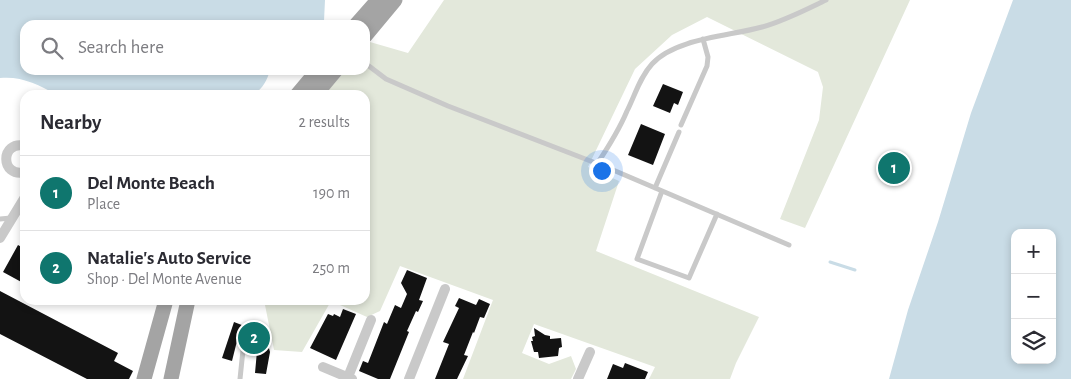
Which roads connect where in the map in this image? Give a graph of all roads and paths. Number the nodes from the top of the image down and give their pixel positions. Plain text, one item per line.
1 (378, 0) edge
2 (395, 0) edge
3 (826, 0) edge
4 (360, 20) edge
5 (370, 30) edge
6 (704, 39) junction
7 (370, 67) edge
8 (314, 75) edge
9 (332, 75) edge
10 (301, 90) edge
11 (319, 90) edge
12 (681, 125) dead end
13 (679, 132) dead end
14 (20, 145) edge
15 (3, 156) edge
16 (597, 164) junction
17 (20, 173) edge
18 (655, 188) junction
19 (662, 191) junction
20 (20, 202) edge
21 (717, 214) junction
22 (5, 219) edge
23 (0, 238) edge
24 (789, 246) dead end
25 (445, 290) dead end
26 (165, 305) edge
27 (187, 305) edge
28 (371, 320) dead end
29 (243, 350) dead end
30 (590, 352) dead end
31 (322, 367) dead end
32 (350, 378) edge
33 (144, 379) edge
34 (170, 379) edge
35 (240, 379) edge
36 (409, 379) edge
37 (578, 379) edge

1 - 4 main road
2 - 5 main road
3 - 6 lane
6 - 12 lane
6 - 16 lane
7 - 16 lane
8 - 10 main road
9 - 11 main road
13 - 18 lane
14 - 15 street
15 - 17 street
16 - 18 lane
18 - 19 lane
19 - 21 lane
19 - 21 lane
20 - 22 street
21 - 24 lane
22 - 23 street
25 - 36 street
26 - 33 main road
27 - 34 main road
28 - 32 street
29 - 35 lane
30 - 37 street
31 - 32 street

